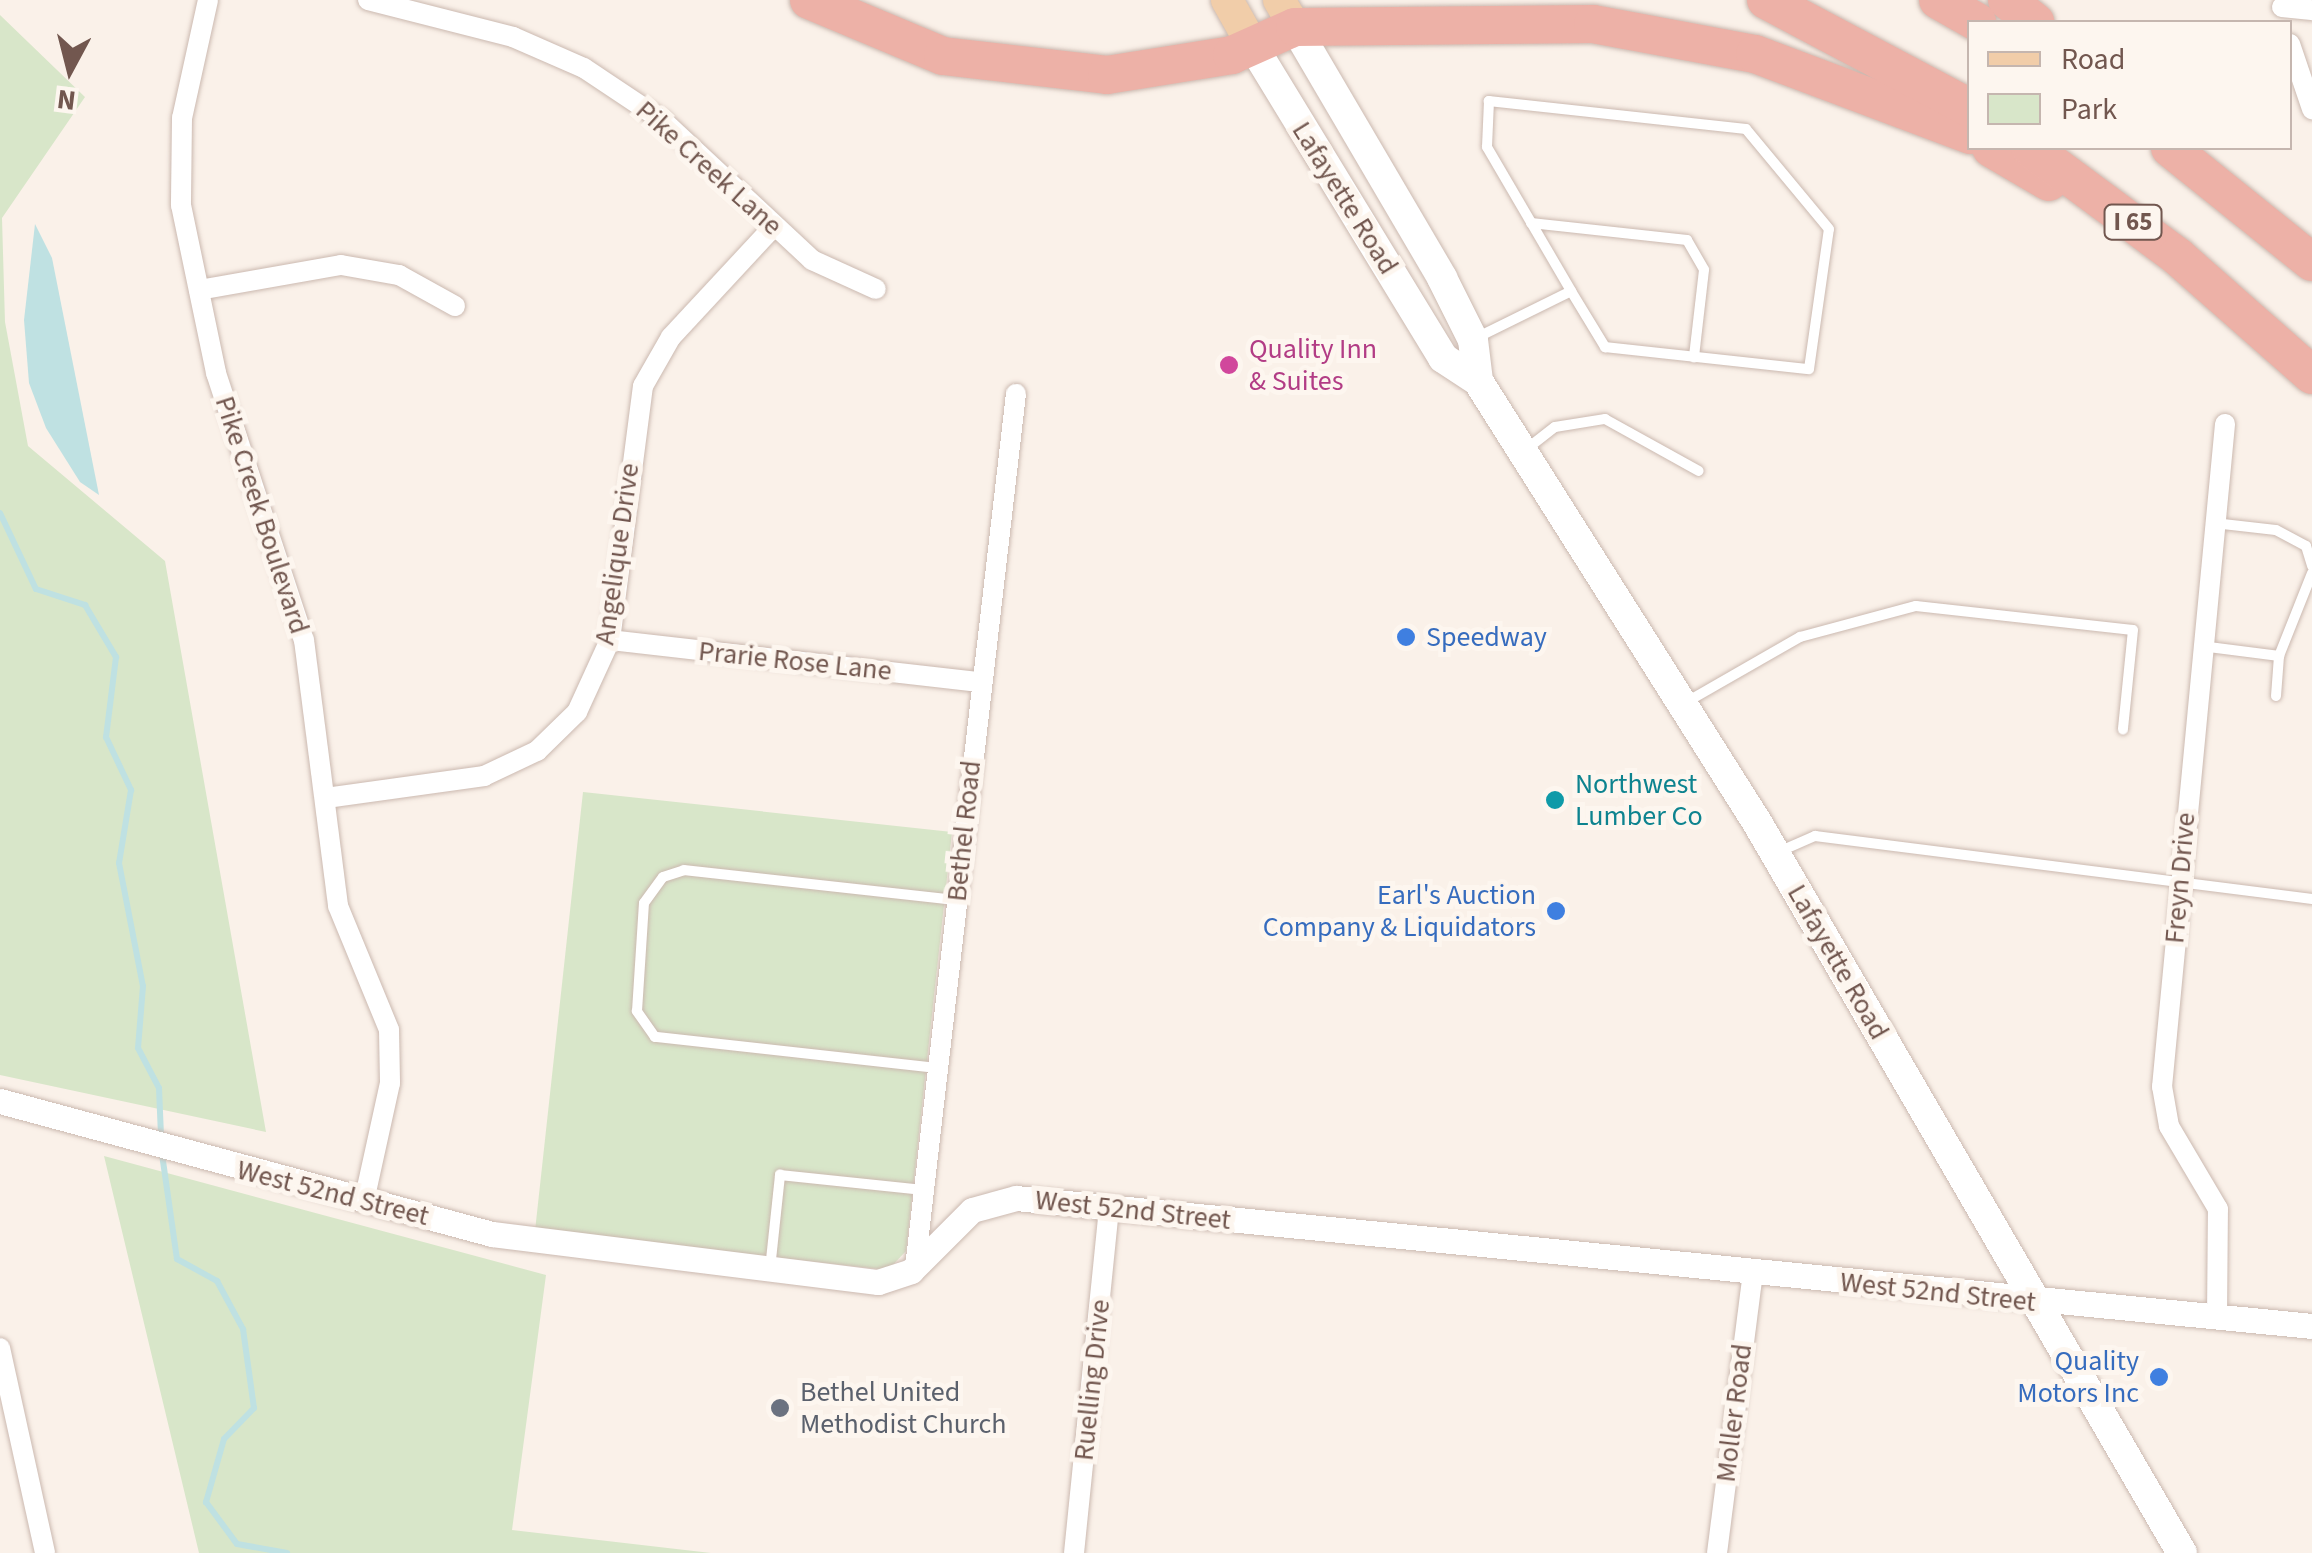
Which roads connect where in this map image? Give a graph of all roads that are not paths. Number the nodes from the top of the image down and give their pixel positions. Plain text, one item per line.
1 (208, 0) edge
2 (368, 0) edge
3 (809, 0) edge
4 (1227, 0) edge
5 (1766, 0) edge
6 (1938, 0) edge
7 (2007, 0) edge
8 (2282, 10) edge
9 (2312, 10) edge
10 (1287, 13) edge
11 (1974, 20) edge
12 (2032, 20) edge
13 (1254, 48) junction
14 (2292, 50) edge
15 (1967, 106) edge
16 (2312, 110) edge
17 (1967, 134) edge
18 (1994, 150) edge
19 (2034, 150) edge
20 (2173, 150) edge
21 (2184, 150) edge
22 (2226, 188) junction
23 (1531, 223) junction
24 (774, 226) junction
25 (2312, 262) edge
26 (876, 289) dead end
27 (199, 290) junction
28 (1570, 291) junction
29 (2230, 303) junction
30 (455, 306) dead end
31 (1473, 340) junction
32 (1694, 357) junction
33 (2312, 375) edge
34 (1478, 381) junction
35 (1016, 394) dead end
36 (2224, 424) dead end
37 (1523, 452) junction
38 (1699, 472) dead end
39 (2214, 523) junction
40 (2312, 569) edge
41 (610, 640) junction
42 (2200, 646) junction
43 (2280, 656) junction
44 (981, 682) junction
45 (2276, 696) dead end
46 (1682, 704) junction
47 (2123, 729) dead end
48 (326, 798) junction
49 (1775, 853) junction
50 (2179, 884) junction
51 (2312, 899) edge
52 (956, 900) junction
53 (937, 1068) junction
54 (0, 1101) edge
55 (923, 1190) junction
56 (364, 1201) junction
57 (1109, 1208) junction
58 (915, 1268) junction
59 (770, 1269) junction
60 (1753, 1273) junction
61 (2036, 1302) junction
62 (2216, 1318) junction
63 (2312, 1326) edge
64 (0, 1348) edge
65 (44, 1553) edge
66 (1074, 1553) edge
67 (1717, 1553) edge
68 (2182, 1553) edge

1 - 27 street, Pike Creek Boulevard
2 - 24 street, Pike Creek Lane
3 - 13 highway
4 - 13 main road, Lafayette Road
5 - 15 highway
6 - 11 highway
7 - 12 highway
8 - 9 street
10 - 13 highway
10 - 17 highway
10 - 31 main road, Lafayette Road
13 - 34 main road, Lafayette Road
14 - 16 street
18 - 29 highway
19 - 29 highway, I 65
20 - 22 highway
21 - 22 highway
22 - 25 highway
23 - 28 lane
23 - 32 lane
23 - 32 lane
24 - 26 street, Pike Creek Lane
24 - 41 street, Angelique Drive
27 - 30 street
27 - 48 street, Pike Creek Boulevard
28 - 31 lane
28 - 32 lane
29 - 33 highway, I 65
31 - 34 main road, Lafayette Road
34 - 37 main road, Lafayette Road
35 - 44 street, Bethel Road
36 - 39 street, Freyn Drive
37 - 38 lane
37 - 46 main road, Lafayette Road
39 - 40 lane
39 - 42 street, Freyn Drive
40 - 43 lane
41 - 44 street, Prarie Rose Lane
41 - 48 street, Angelique Drive
42 - 43 lane
42 - 50 street, Freyn Drive
43 - 45 lane
44 - 52 street, Bethel Road
46 - 47 lane
46 - 49 main road, Lafayette Road
48 - 56 street, Pike Creek Boulevard
49 - 50 lane
49 - 61 main road, Lafayette Road
50 - 51 lane
50 - 62 street, Freyn Drive
52 - 53 street, Bethel Road
52 - 53 lane
53 - 55 street, Bethel Road
54 - 56 street, West 52nd Street
55 - 58 street, Bethel Road
55 - 59 lane
56 - 59 street, West 52nd Street
57 - 58 street, West 52nd Street
57 - 60 street, West 52nd Street
57 - 66 street, Ruelling Drive
58 - 59 street, West 52nd Street
60 - 61 street, West 52nd Street
60 - 67 street, Moller Road
61 - 62 street, West 52nd Street
61 - 68 main road, Lafayette Road
62 - 63 street, West 52nd Street
64 - 65 street

